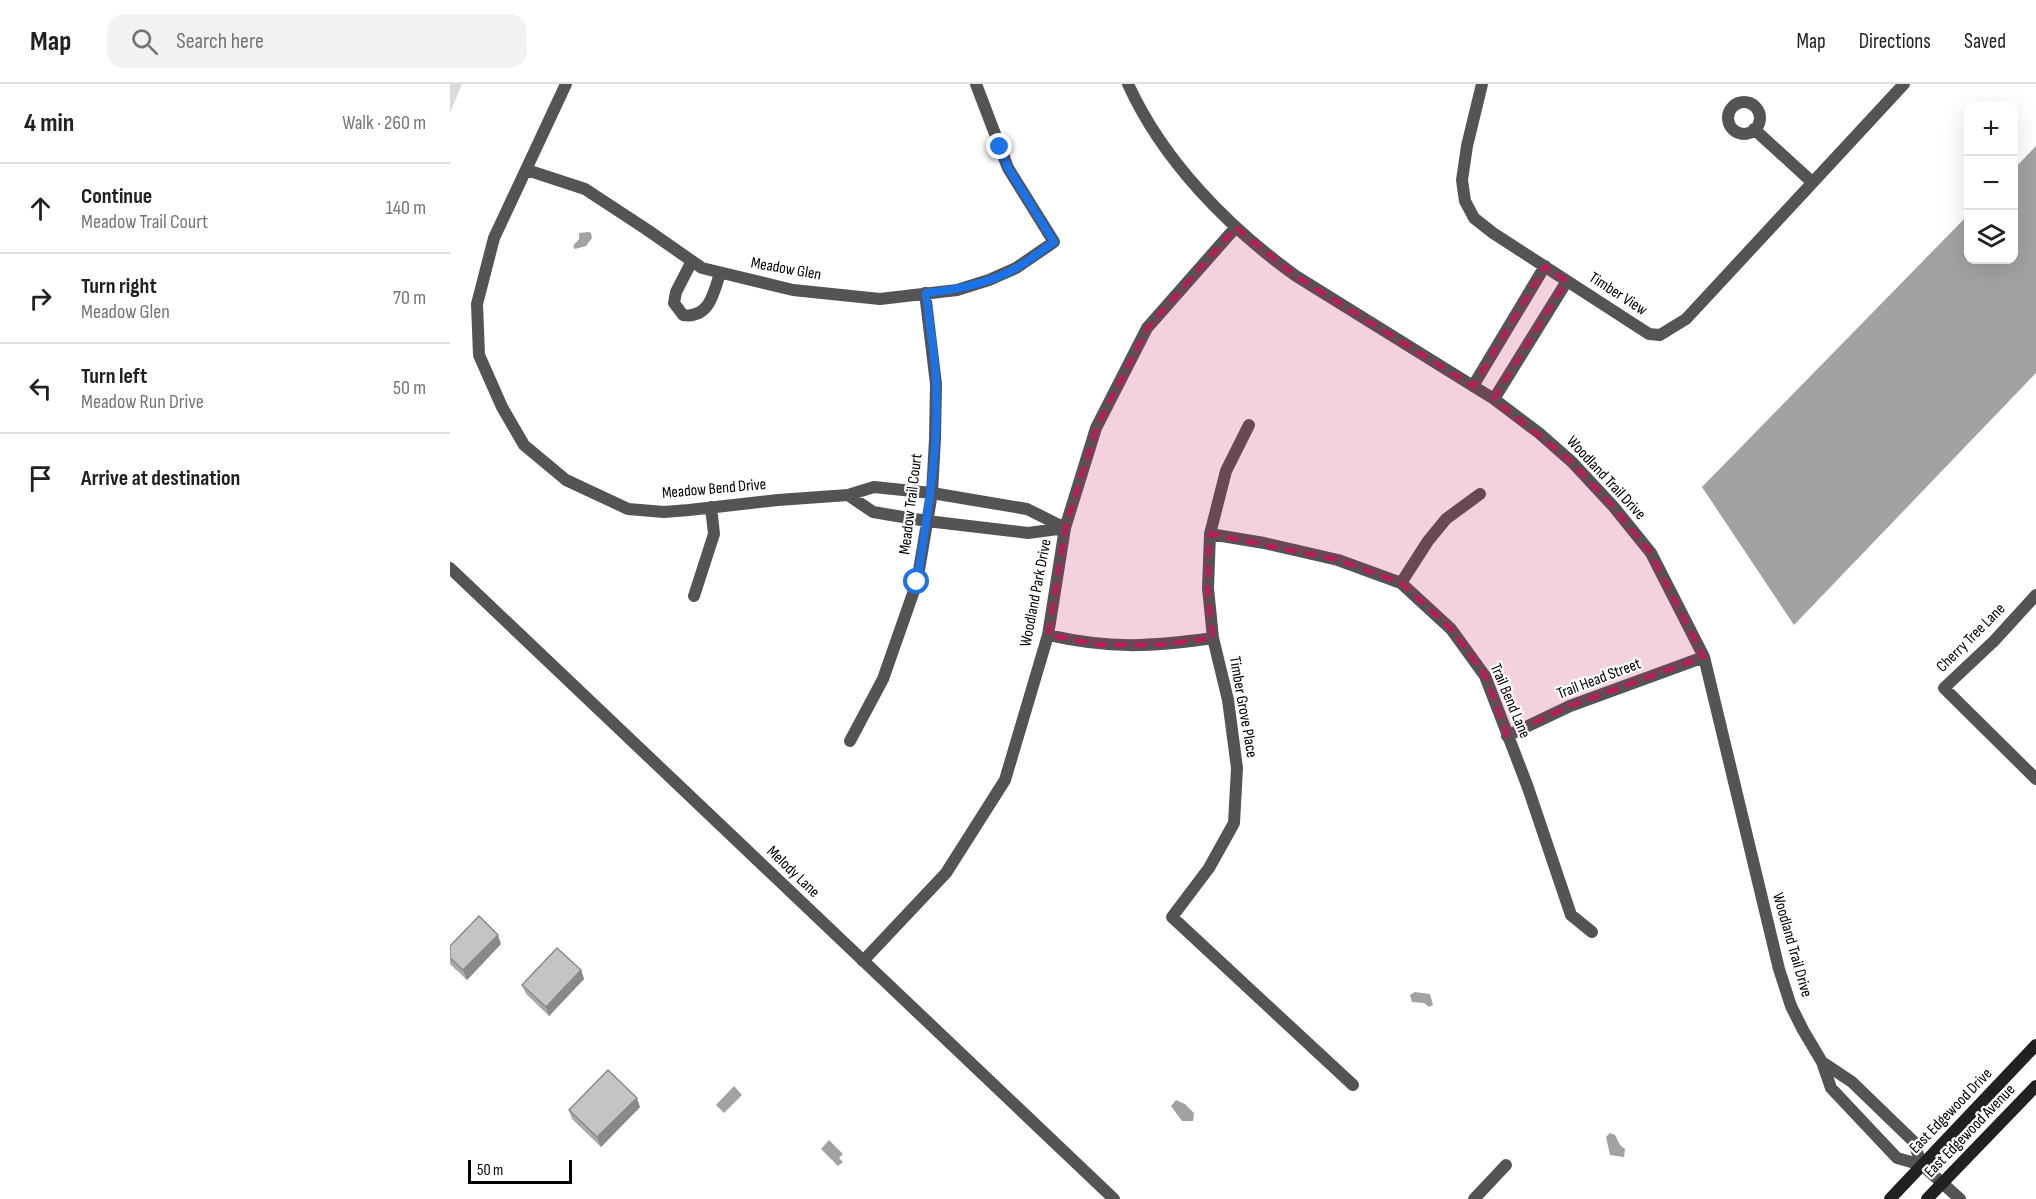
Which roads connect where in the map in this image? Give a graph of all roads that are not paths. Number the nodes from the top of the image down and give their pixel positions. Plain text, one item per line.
1 (566, 84) edge
2 (976, 84) edge
3 (1128, 84) edge
4 (1482, 84) edge
5 (1904, 84) edge
6 (1754, 129) dead end
7 (527, 170) junction
8 (1812, 182) junction
9 (1236, 227) junction
10 (693, 261) junction
11 (1545, 266) junction
12 (720, 273) junction
13 (1568, 281) junction
14 (926, 293) junction
15 (1473, 386) junction
16 (1494, 399) junction
17 (1249, 425) dead end
18 (932, 493) junction
19 (1480, 494) dead end
20 (848, 495) junction
21 (711, 507) junction
22 (927, 521) junction
23 (1065, 528) junction
24 (1210, 534) junction
25 (450, 568) edge
26 (1401, 583) junction
27 (2036, 595) edge
28 (694, 596) dead end
29 (1048, 635) junction
30 (1213, 638) junction
31 (1704, 657) junction
32 (1507, 736) junction
33 (850, 741) dead end
34 (2036, 779) edge
35 (1592, 932) dead end
36 (863, 961) junction
37 (2036, 1046) edge
38 (1821, 1062) junction
39 (1353, 1085) dead end
40 (2036, 1086) edge
41 (1506, 1165) dead end
42 (1922, 1165) junction
43 (1942, 1183) junction
44 (1114, 1199) edge
45 (1474, 1199) edge
46 (1890, 1199) edge
47 (1927, 1199) edge
48 (1960, 1199) edge

1 - 7 street, Meadow Bend Drive
2 - 14 street, Meadow Glen
3 - 9 street, Woodland Trail Drive
4 - 11 street, Timber View
5 - 8 street, Timber View
6 - 8 street
7 - 10 street, Meadow Glen
7 - 21 street, Meadow Bend Drive
8 - 13 street, Timber View
9 - 15 street, Woodland Trail Drive
9 - 23 street, Woodland Park Drive
10 - 12 street, Meadow Glen
10 - 12 street
11 - 13 street, Timber View
11 - 15 street
12 - 14 street, Meadow Glen
13 - 16 street
14 - 18 street, Meadow Trail Court
15 - 16 street, Woodland Trail Drive
16 - 31 street, Woodland Trail Drive
17 - 24 street, Timber Grove Place
18 - 20 street, Meadow Bend Drive
18 - 22 street, Meadow Trail Court
18 - 23 street, Meadow Bend Drive
19 - 26 street
20 - 21 street, Meadow Bend Drive
20 - 22 street
21 - 28 street
22 - 23 street
22 - 33 street, Meadow Trail Court
23 - 29 street, Woodland Park Drive
24 - 26 street, Trail Bend Lane
24 - 30 street, Timber Grove Place
25 - 36 street, Melody Lane
26 - 32 street, Trail Bend Lane
27 - 34 street, Cherry Tree Lane
29 - 30 street
29 - 36 street, Woodland Park Drive
30 - 39 street, Timber Grove Place
31 - 32 street, Trail Head Street
31 - 38 street, Woodland Trail Drive
32 - 35 street, Trail Bend Lane
36 - 44 street, Melody Lane
37 - 42 main road, East Edgewood Drive
38 - 42 street, Woodland Trail Drive
38 - 42 street, Woodland Trail Drive
40 - 43 main road, East Edgewood Avenue
41 - 45 street
42 - 43 street
42 - 46 main road, East Edgewood Drive
43 - 47 main road, East Edgewood Avenue
43 - 48 street

